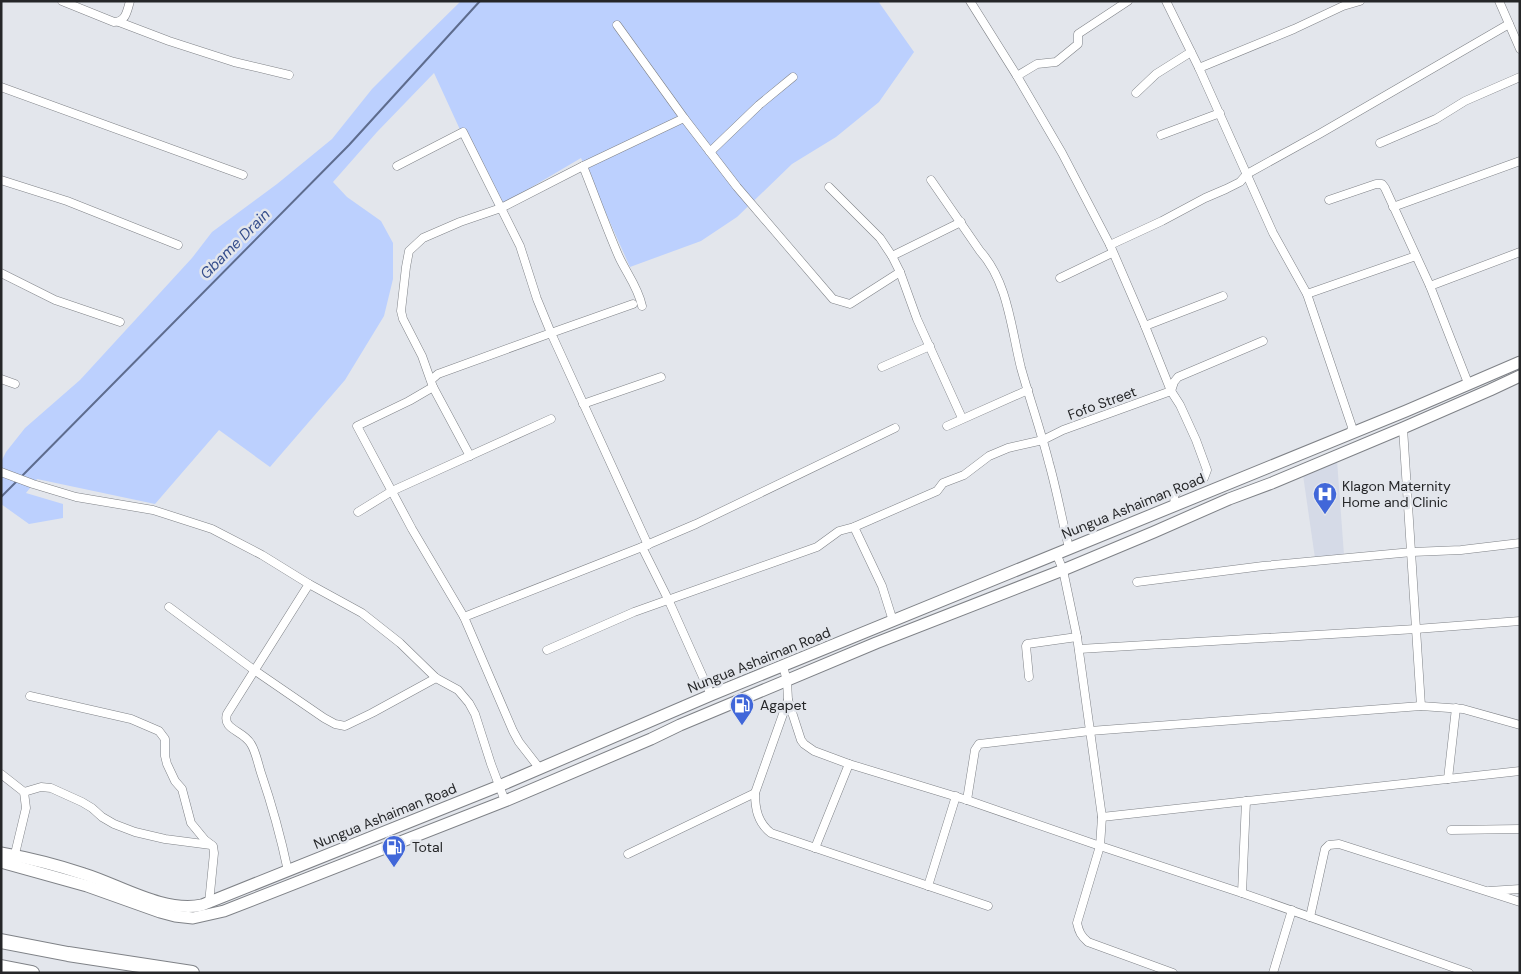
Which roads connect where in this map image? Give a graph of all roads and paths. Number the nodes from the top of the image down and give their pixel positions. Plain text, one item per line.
1 (62, 1) edge
2 (130, 1) edge
3 (970, 1) edge
4 (1128, 1) edge
5 (1166, 1) edge
6 (1360, 1) edge
7 (1500, 1) edge
8 (1342, 4) edge
9 (119, 22) junction
10 (1509, 24) junction
11 (617, 25) dead end
12 (1520, 49) edge
13 (1191, 52) junction
14 (1199, 68) junction
15 (288, 75) dead end
16 (1017, 76) junction
17 (793, 78) dead end
18 (1520, 78) edge
19 (1, 87) edge
20 (1136, 93) dead end
21 (1220, 113) junction
22 (684, 118) junction
23 (1161, 135) dead end
24 (1380, 143) dead end
25 (710, 152) junction
26 (1520, 161) edge
27 (397, 166) dead end
28 (584, 166) junction
29 (1246, 174) junction
30 (244, 175) dead end
31 (1, 180) edge
32 (931, 180) dead end
33 (829, 187) dead end
34 (1329, 200) dead end
35 (1393, 206) junction
36 (501, 208) junction
37 (961, 222) junction
38 (178, 245) dead end
39 (1111, 249) junction
40 (1520, 252) edge
41 (892, 256) junction
42 (1416, 256) junction
43 (900, 272) junction
44 (1, 273) edge
45 (1060, 278) dead end
46 (1430, 286) junction
47 (1307, 294) junction
48 (1223, 296) dead end
49 (633, 304) dead end
50 (642, 306) dead end
51 (120, 322) dead end
52 (1146, 326) junction
53 (551, 333) junction
54 (1263, 341) dead end
55 (930, 346) junction
56 (1520, 362) edge
57 (882, 367) dead end
58 (1520, 376) edge
59 (661, 377) dead end
60 (1, 379) edge
61 (432, 383) junction
62 (1468, 383) junction
63 (15, 384) dead end
64 (1028, 390) junction
65 (1171, 391) junction
66 (583, 404) junction
67 (962, 418) junction
68 (551, 419) dead end
69 (947, 426) dead end
70 (895, 428) dead end
71 (1403, 428) junction
72 (1351, 432) junction
73 (1043, 440) junction
74 (470, 456) junction
75 (1, 472) edge
76 (392, 491) junction
77 (1175, 505) junction
78 (358, 512) dead end
79 (854, 527) junction
80 (1520, 543) edge
81 (645, 546) junction
82 (1069, 548) junction
83 (1412, 552) junction
84 (1056, 554) junction
85 (1063, 570) junction
86 (1137, 582) dead end
87 (310, 584) junction
88 (668, 600) junction
89 (169, 607) dead end
90 (464, 617) junction
91 (893, 621) junction
92 (1520, 621) edge
93 (1416, 629) junction
94 (1077, 637) junction
95 (1079, 649) junction
96 (547, 650) dead end
97 (783, 666) junction
98 (254, 670) junction
99 (1029, 677) dead end
100 (436, 678) junction
101 (787, 681) junction
102 (711, 695) junction
103 (30, 696) dead end
104 (788, 700) junction
105 (1421, 706) junction
106 (1456, 708) junction
107 (1520, 725) edge
108 (1090, 731) junction
109 (849, 764) junction
110 (540, 769) junction
111 (1520, 771) edge
112 (1, 774) edge
113 (1448, 778) junction
114 (499, 786) junction
115 (24, 792) junction
116 (756, 793) junction
117 (956, 796) junction
118 (967, 800) junction
119 (505, 801) junction
120 (1246, 801) junction
121 (1102, 817) junction
122 (1520, 829) edge
123 (1451, 830) dead end
124 (212, 846) junction
125 (1100, 846) junction
126 (815, 848) junction
127 (1, 853) edge
128 (628, 854) dead end
129 (9, 861) edge
130 (288, 871) junction
131 (928, 886) junction
132 (1520, 889) edge
133 (1484, 891) junction
134 (1242, 892) junction
135 (209, 902) junction
136 (1520, 902) edge
137 (988, 906) dead end
138 (1292, 910) junction
139 (1310, 917) junction
140 (1, 941) edge
141 (1, 967) edge
142 (32, 973) edge
143 (192, 973) edge
144 (1173, 973) edge
145 (1273, 973) edge
146 (1469, 973) edge

1 - 9 street
2 - 9 street
3 - 16 street
4 - 16 street
5 - 13 street
6 - 8 street
7 - 10 street
8 - 14 street
9 - 15 street
10 - 12 street
10 - 29 street
11 - 22 street
13 - 14 street
13 - 20 street
14 - 21 street
16 - 39 street
17 - 25 street
18 - 24 street
19 - 30 street
21 - 23 street
21 - 29 street
22 - 25 street
22 - 28 street
25 - 43 street
26 - 35 street
27 - 36 street
28 - 36 street
28 - 50 street
29 - 39 street
29 - 47 street
31 - 38 street
32 - 37 street
33 - 41 street
34 - 35 street
35 - 42 street
36 - 53 street
36 - 61 street
37 - 41 street
37 - 64 street
39 - 45 street
39 - 52 street
40 - 46 street
41 - 43 street
42 - 46 street
42 - 47 street
43 - 55 street
44 - 51 street
46 - 62 street
47 - 72 street
48 - 52 street
49 - 53 street
52 - 65 street
53 - 61 street
53 - 66 street
54 - 65 street
55 - 57 street
55 - 67 street
56 - 62 main road, Nungua Ashaiman Road
58 - 71 main road, Nungua Ashaiman Road
59 - 66 street
60 - 63 street
61 - 74 street
61 - 76 street
62 - 72 main road, Nungua Ashaiman Road
64 - 67 street
64 - 73 street
65 - 73 street, Fofo Street
65 - 77 street
66 - 81 street
67 - 69 street
68 - 74 street
70 - 81 street
71 - 83 street
71 - 85 main road, Nungua Ashaiman Road
72 - 77 main road, Nungua Ashaiman Road
73 - 79 street, Fofo Street
73 - 82 street
74 - 76 street
75 - 87 street
76 - 78 street
76 - 90 street
77 - 82 main road, Nungua Ashaiman Road
79 - 88 street, Fofo Street
79 - 91 street
80 - 83 street
81 - 88 street
81 - 90 street
82 - 84 main road, Nungua Ashaiman Road
83 - 86 street
83 - 93 street
84 - 85 street
84 - 91 main road, Nungua Ashaiman Road
85 - 94 street
85 - 101 main road, Nungua Ashaiman Road
87 - 98 street
87 - 100 street
88 - 96 street, Fofo Street
88 - 102 street
89 - 98 street
90 - 110 street
91 - 97 main road, Nungua Ashaiman Road
92 - 93 street
93 - 95 street
93 - 105 street
94 - 95 street
94 - 99 street
95 - 108 street
97 - 101 street
97 - 102 main road, Nungua Ashaiman Road
98 - 100 street
98 - 130 street
100 - 114 street
101 - 104 street
101 - 119 main road, Nungua Ashaiman Road
102 - 110 main road, Nungua Ashaiman Road
103 - 124 street
104 - 109 street
104 - 116 street
105 - 106 street
105 - 108 street
106 - 107 street
106 - 113 street
108 - 118 street
108 - 121 street
109 - 117 street
109 - 126 street
110 - 114 main road, Nungua Ashaiman Road
111 - 113 street
112 - 115 street
113 - 120 street
114 - 119 street
114 - 130 main road, Nungua Ashaiman Road
115 - 124 street
115 - 129 street
116 - 126 street
116 - 128 street
117 - 118 street
117 - 131 street
118 - 125 street
119 - 129 main road, Nungua Ashaiman Road
120 - 121 street
120 - 134 street
121 - 125 street
122 - 123 street
124 - 135 street
125 - 134 street
125 - 144 street
126 - 131 street
127 - 129 main road, Nungua Ashaiman Road
129 - 135 main road, Nungua Ashaiman Road
130 - 135 main road, Nungua Ashaiman Road
131 - 137 street
132 - 133 street
133 - 136 street
133 - 139 street
134 - 138 street
138 - 139 street
138 - 145 street
139 - 146 street
140 - 143 highway
141 - 142 highway

